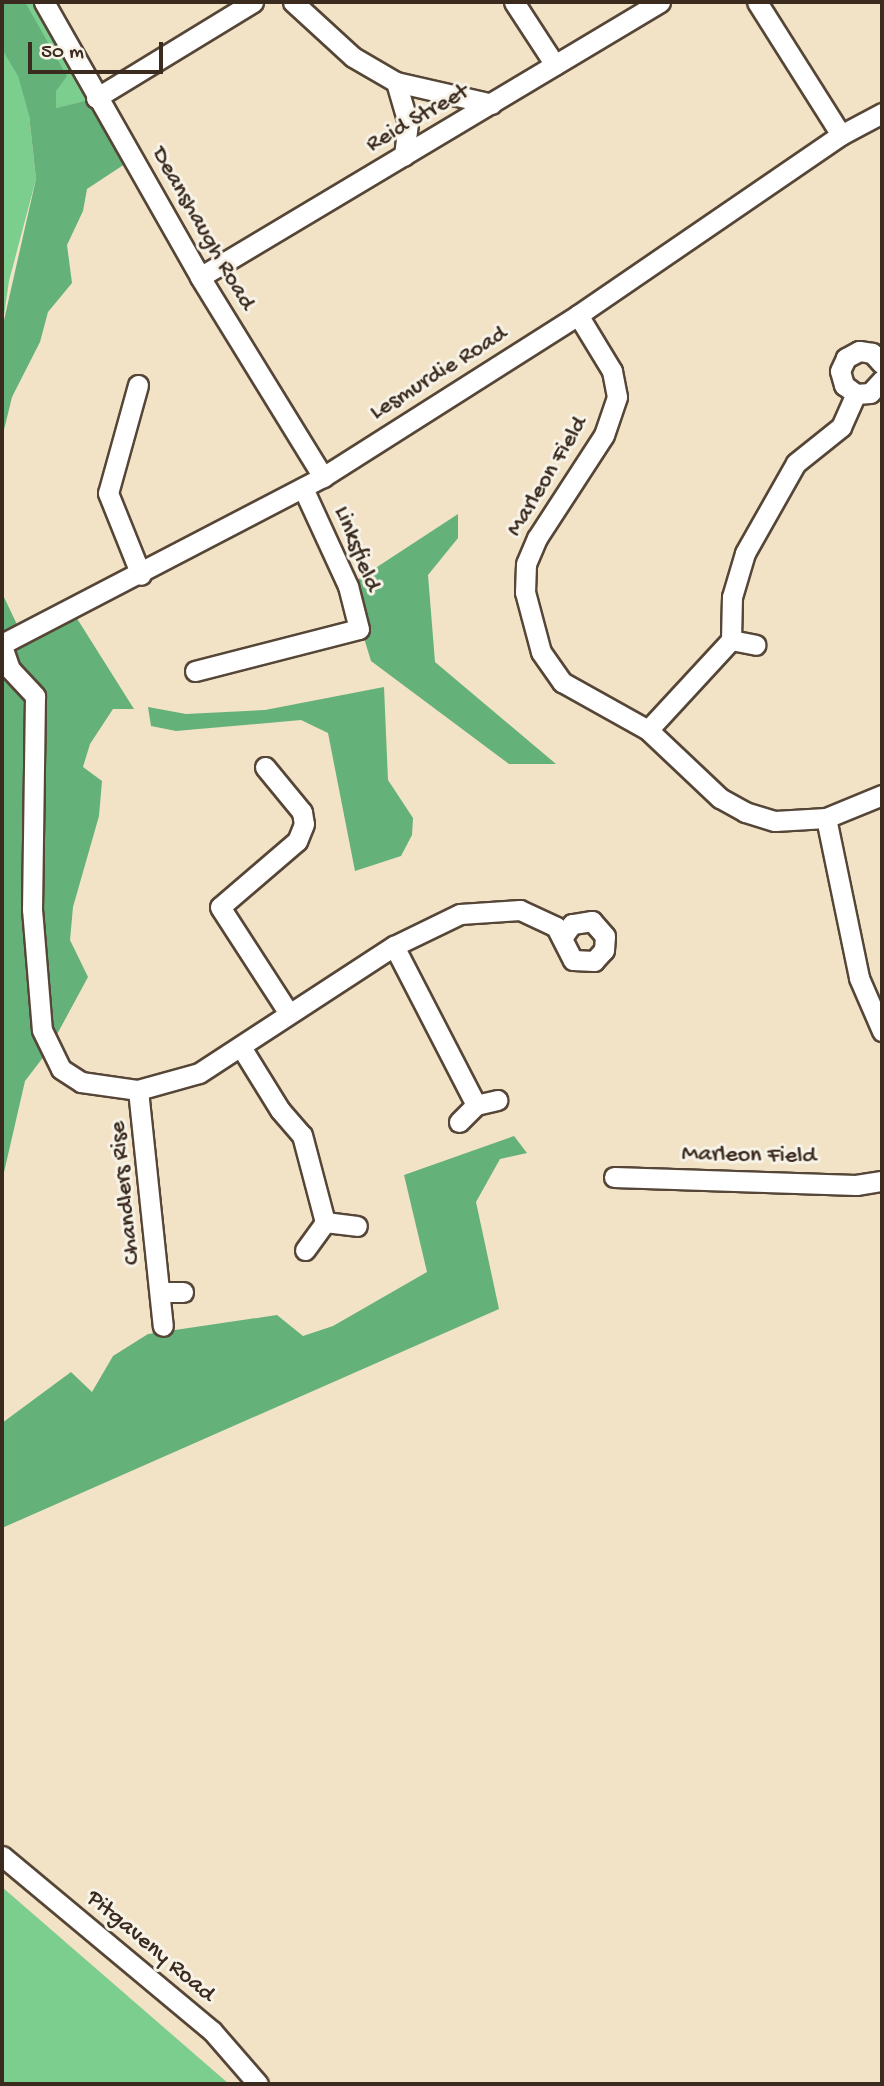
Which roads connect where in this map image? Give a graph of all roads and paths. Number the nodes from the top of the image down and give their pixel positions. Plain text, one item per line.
1 (44, 2) edge
2 (253, 2) edge
3 (293, 2) edge
4 (514, 2) edge
5 (660, 2) edge
6 (757, 2) edge
7 (555, 65) junction
8 (396, 82) junction
9 (96, 98) junction
10 (492, 104) junction
11 (882, 113) edge
12 (841, 135) junction
13 (404, 156) junction
14 (200, 277) junction
15 (578, 314) junction
16 (882, 364) edge
17 (882, 380) edge
18 (138, 384) dead end
19 (856, 394) junction
20 (323, 477) junction
21 (303, 488) junction
22 (141, 575) junction
23 (731, 640) junction
24 (2, 645) edge
25 (756, 645) dead end
26 (195, 671) dead end
27 (648, 730) junction
28 (265, 767) dead end
29 (882, 795) edge
30 (826, 818) junction
31 (564, 935) dead end
32 (394, 946) junction
33 (288, 1012) junction
34 (882, 1031) edge
35 (241, 1047) junction
36 (138, 1090) junction
37 (497, 1100) dead end
38 (476, 1105) junction
39 (459, 1122) dead end
40 (614, 1177) dead end
41 (882, 1181) edge
42 (325, 1222) junction
43 (357, 1226) dead end
44 (305, 1250) dead end
45 (161, 1292) junction
46 (183, 1292) dead end
47 (163, 1326) dead end
48 (2, 1856) edge
49 (258, 2084) edge

1 - 9 street, Deanshaugh Road
2 - 9 street
3 - 8 street
4 - 7 street
5 - 7 street, Reid Street
6 - 12 street
7 - 10 street, Reid Street
8 - 10 street
8 - 13 street
9 - 14 street, Deanshaugh Road
10 - 13 street, Reid Street
11 - 12 street, Lesmurdie Road
12 - 15 street, Lesmurdie Road
13 - 14 street, Reid Street
14 - 20 street, Deanshaugh Road
15 - 20 street, Lesmurdie Road
15 - 27 street, Marleon Field
16 - 19 street
17 - 19 street
18 - 22 street
19 - 23 street
20 - 21 street, Lesmurdie Road
21 - 22 street, Lesmurdie Road
21 - 26 street, Linksfield
22 - 24 street, Lesmurdie Road
23 - 25 street
23 - 27 street
24 - 36 street, Chandlers Rise
27 - 30 street, Marleon Field
28 - 33 street
29 - 30 street, Marleon Field
30 - 34 street
31 - 32 street, Chandlers Rise
32 - 33 street, Chandlers Rise
32 - 38 street
33 - 35 street, Chandlers Rise
35 - 36 street, Chandlers Rise
35 - 42 street
36 - 45 street, Chandlers Rise
37 - 38 street
38 - 39 street
40 - 41 street, Marleon Field
42 - 43 street
42 - 44 street
45 - 46 street, Chandlers Rise
45 - 47 street, Chandlers Rise
48 - 49 street, Pitgaveny Road

